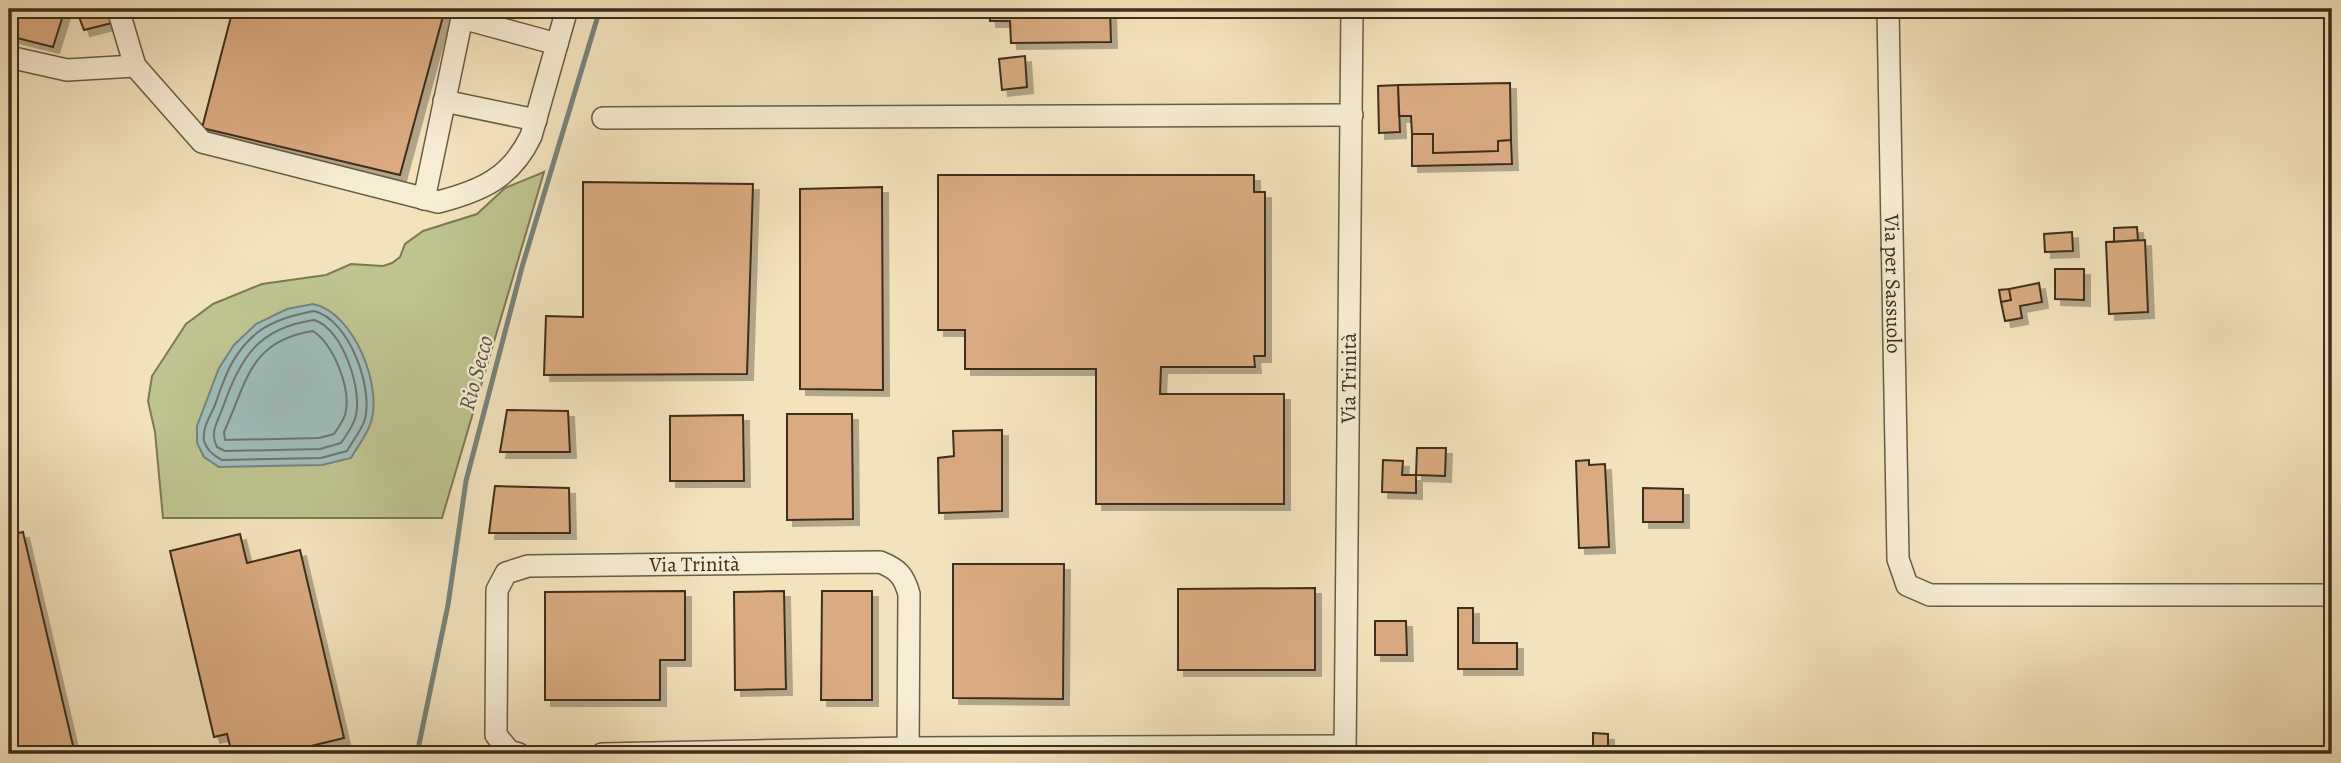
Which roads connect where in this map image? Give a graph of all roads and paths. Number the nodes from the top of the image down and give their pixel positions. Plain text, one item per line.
1 (118, 9) edge
2 (568, 9) edge
3 (1352, 9) edge
4 (1888, 9) edge
5 (463, 13) edge
6 (557, 44) junction
7 (9, 57) edge
8 (135, 66) junction
9 (444, 101) junction
10 (1352, 115) junction
11 (603, 118) dead end
12 (536, 120) junction
13 (424, 199) junction
14 (2332, 595) edge
15 (1345, 750) edge
16 (908, 751) edge
17 (519, 754) edge
18 (602, 754) edge

1 - 8 street
2 - 6 street
3 - 10 street, Via Trinità
4 - 14 street, Via per Sassuolo
5 - 6 street
5 - 9 street
6 - 12 street
7 - 8 street
8 - 13 street
9 - 12 street
9 - 13 street
10 - 11 street
10 - 15 street, Via Trinità
12 - 13 street
15 - 16 street, Via Trinità
16 - 17 street, Via Trinità
16 - 18 street, Via Trinità

